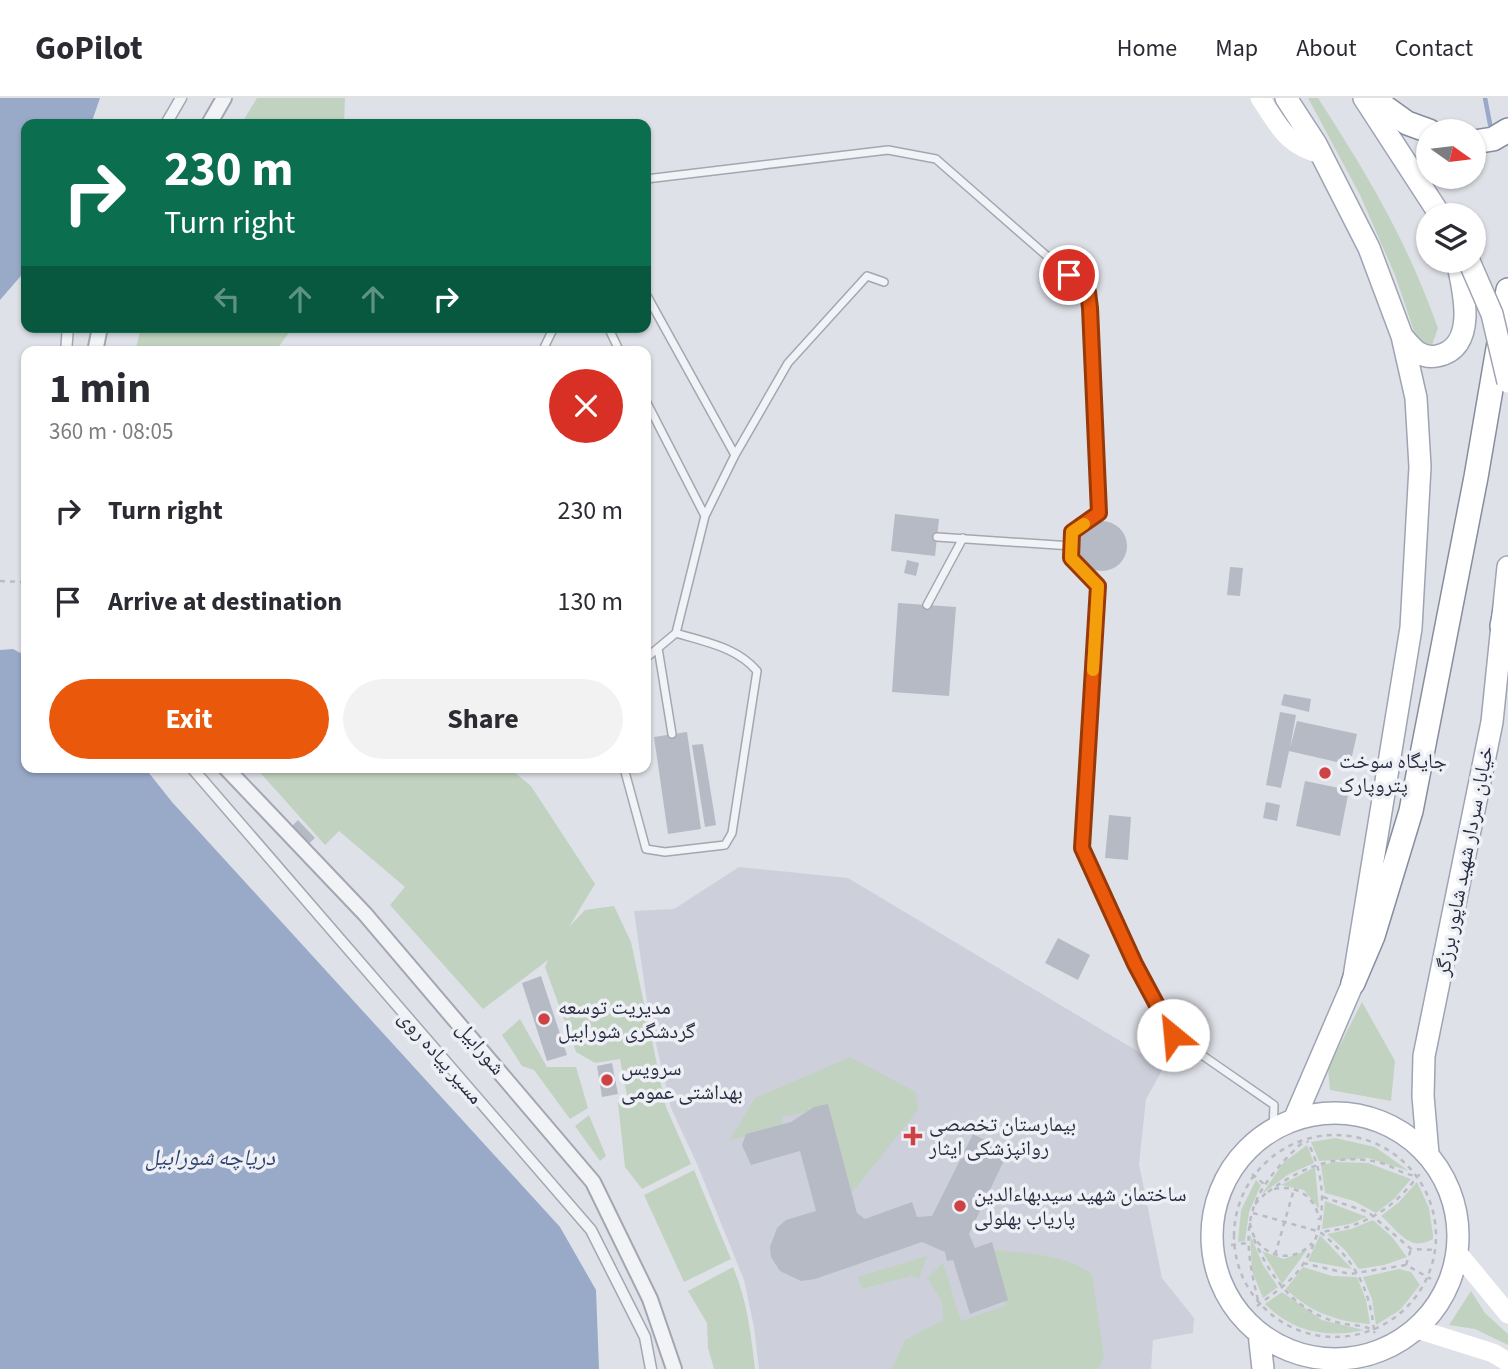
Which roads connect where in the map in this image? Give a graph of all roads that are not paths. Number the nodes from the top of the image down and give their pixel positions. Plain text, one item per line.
1 (181, 98) edge
2 (224, 98) edge
3 (1260, 98) edge
4 (1286, 98) edge
5 (1364, 98) edge
6 (1372, 98) edge
7 (169, 119) edge
8 (212, 119) edge
9 (1416, 126) edge
10 (1508, 130) edge
11 (1486, 140) edge
12 (1321, 153) junction
13 (651, 178) edge
14 (1432, 203) edge
15 (1459, 273) edge
16 (1474, 273) edge
17 (884, 282) dead end
18 (1508, 290) edge
19 (651, 303) edge
20 (1402, 336) junction
21 (1508, 382) edge
22 (651, 411) edge
23 (735, 455) junction
24 (705, 516) junction
25 (937, 537) dead end
26 (963, 538) junction
27 (1072, 546) junction
28 (1508, 566) edge
29 (1508, 596) edge
30 (927, 606) dead end
31 (1502, 626) junction
32 (676, 633) junction
33 (658, 648) junction
34 (651, 654) edge
35 (672, 734) dead end
36 (196, 773) edge
37 (231, 773) edge
38 (625, 773) edge
39 (1353, 983) junction
40 (1273, 1130) junction
41 (1302, 1132) junction
42 (1428, 1154) junction
43 (1444, 1251) junction
44 (1508, 1314) edge
45 (1417, 1329) junction
46 (1259, 1333) junction
47 (1367, 1362) edge
48 (1508, 1362) edge
49 (651, 1369) edge
50 (674, 1369) edge
51 (1264, 1369) edge

1 - 7 street
2 - 8 street
3 - 12 main road
4 - 12 main road
5 - 14 main road
6 - 9 highway
10 - 11 highway
12 - 20 main road
13 - 27 lane
15 - 20 main road
16 - 21 main road, bridge
17 - 23 lane
18 - 39 highway
19 - 23 lane
20 - 39 main road
22 - 24 lane
23 - 24 lane
24 - 32 lane
25 - 26 lane
26 - 27 lane
26 - 30 lane
27 - 40 lane
28 - 31 main road, خیابان سردار شهید شاپور برزگر
29 - 31 highway
31 - 42 main road, خیابان سردار شهید شاپور برزگر
32 - 33 lane
32 - 38 lane
33 - 34 lane
33 - 35 lane
36 - 49 street, مسیر پیاده روی
37 - 50 street, شورابیل
39 - 41 main road
40 - 41 main road
40 - 46 main road
41 - 42 main road
42 - 43 main road
43 - 44 main road
43 - 45 main road
45 - 47 main road
45 - 48 main road
46 - 47 main road
46 - 51 main road

